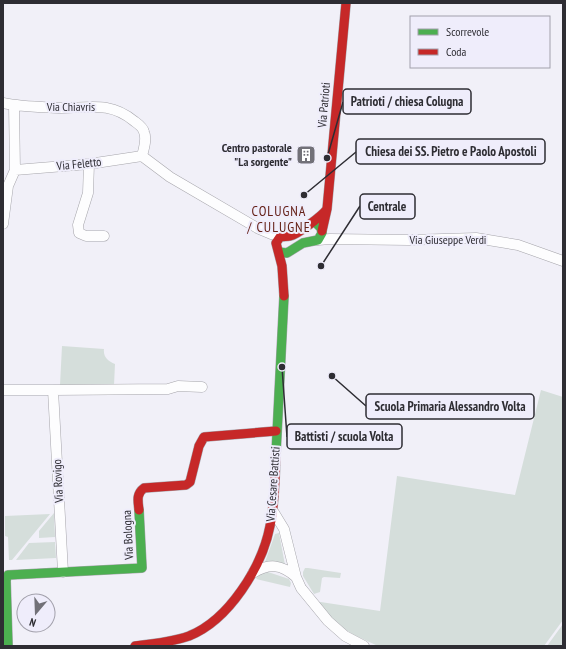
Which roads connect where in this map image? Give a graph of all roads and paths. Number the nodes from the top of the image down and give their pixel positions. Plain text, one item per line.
1 (346, 3) edge
2 (3, 103) edge
3 (14, 105) junction
4 (142, 156) junction
5 (89, 164) junction
6 (15, 170) junction
7 (327, 209) junction
8 (313, 223) junction
9 (3, 224) edge
10 (263, 231) junction
11 (104, 236) dead end
12 (282, 236) junction
13 (323, 236) junction
14 (277, 249) junction
15 (290, 251) junction
16 (563, 261) edge
17 (283, 271) junction
18 (202, 387) dead end
19 (3, 390) edge
20 (53, 390) junction
21 (276, 431) junction
22 (273, 511) junction
23 (63, 572) junction
24 (250, 575) junction
25 (296, 577) junction
26 (8, 646) edge
27 (135, 646) edge
28 (364, 646) edge

1 - 7 street, Via Patrioti
2 - 3 street, Via Chiavris
3 - 4 street, Via Chiavris
3 - 6 street
4 - 5 street, Via Feletto
4 - 10 street, Via Cesare Battisti
5 - 6 street, Via Feletto
5 - 11 street
6 - 9 street
7 - 8 street
7 - 13 street, Via Patrioti
8 - 12 street
8 - 13 street
10 - 12 street, Via Cesare Battisti
10 - 14 street, Via Cesare Battisti
12 - 14 street
13 - 15 street
13 - 16 street, Via Giuseppe Verdi
14 - 15 street
14 - 17 street, Via Cesare Battisti
15 - 17 street, Via Cesare Battisti
17 - 21 street, Via Cesare Battisti
18 - 20 street
19 - 20 street
20 - 23 street, Via Rovigo
21 - 22 street, Via Cesare Battisti
21 - 23 street, Via Bologna
22 - 24 street, Via Cesare Battisti
22 - 25 street
23 - 26 street, Via Bologna
24 - 25 street
24 - 27 street, Via Cesare Battisti
25 - 28 street

